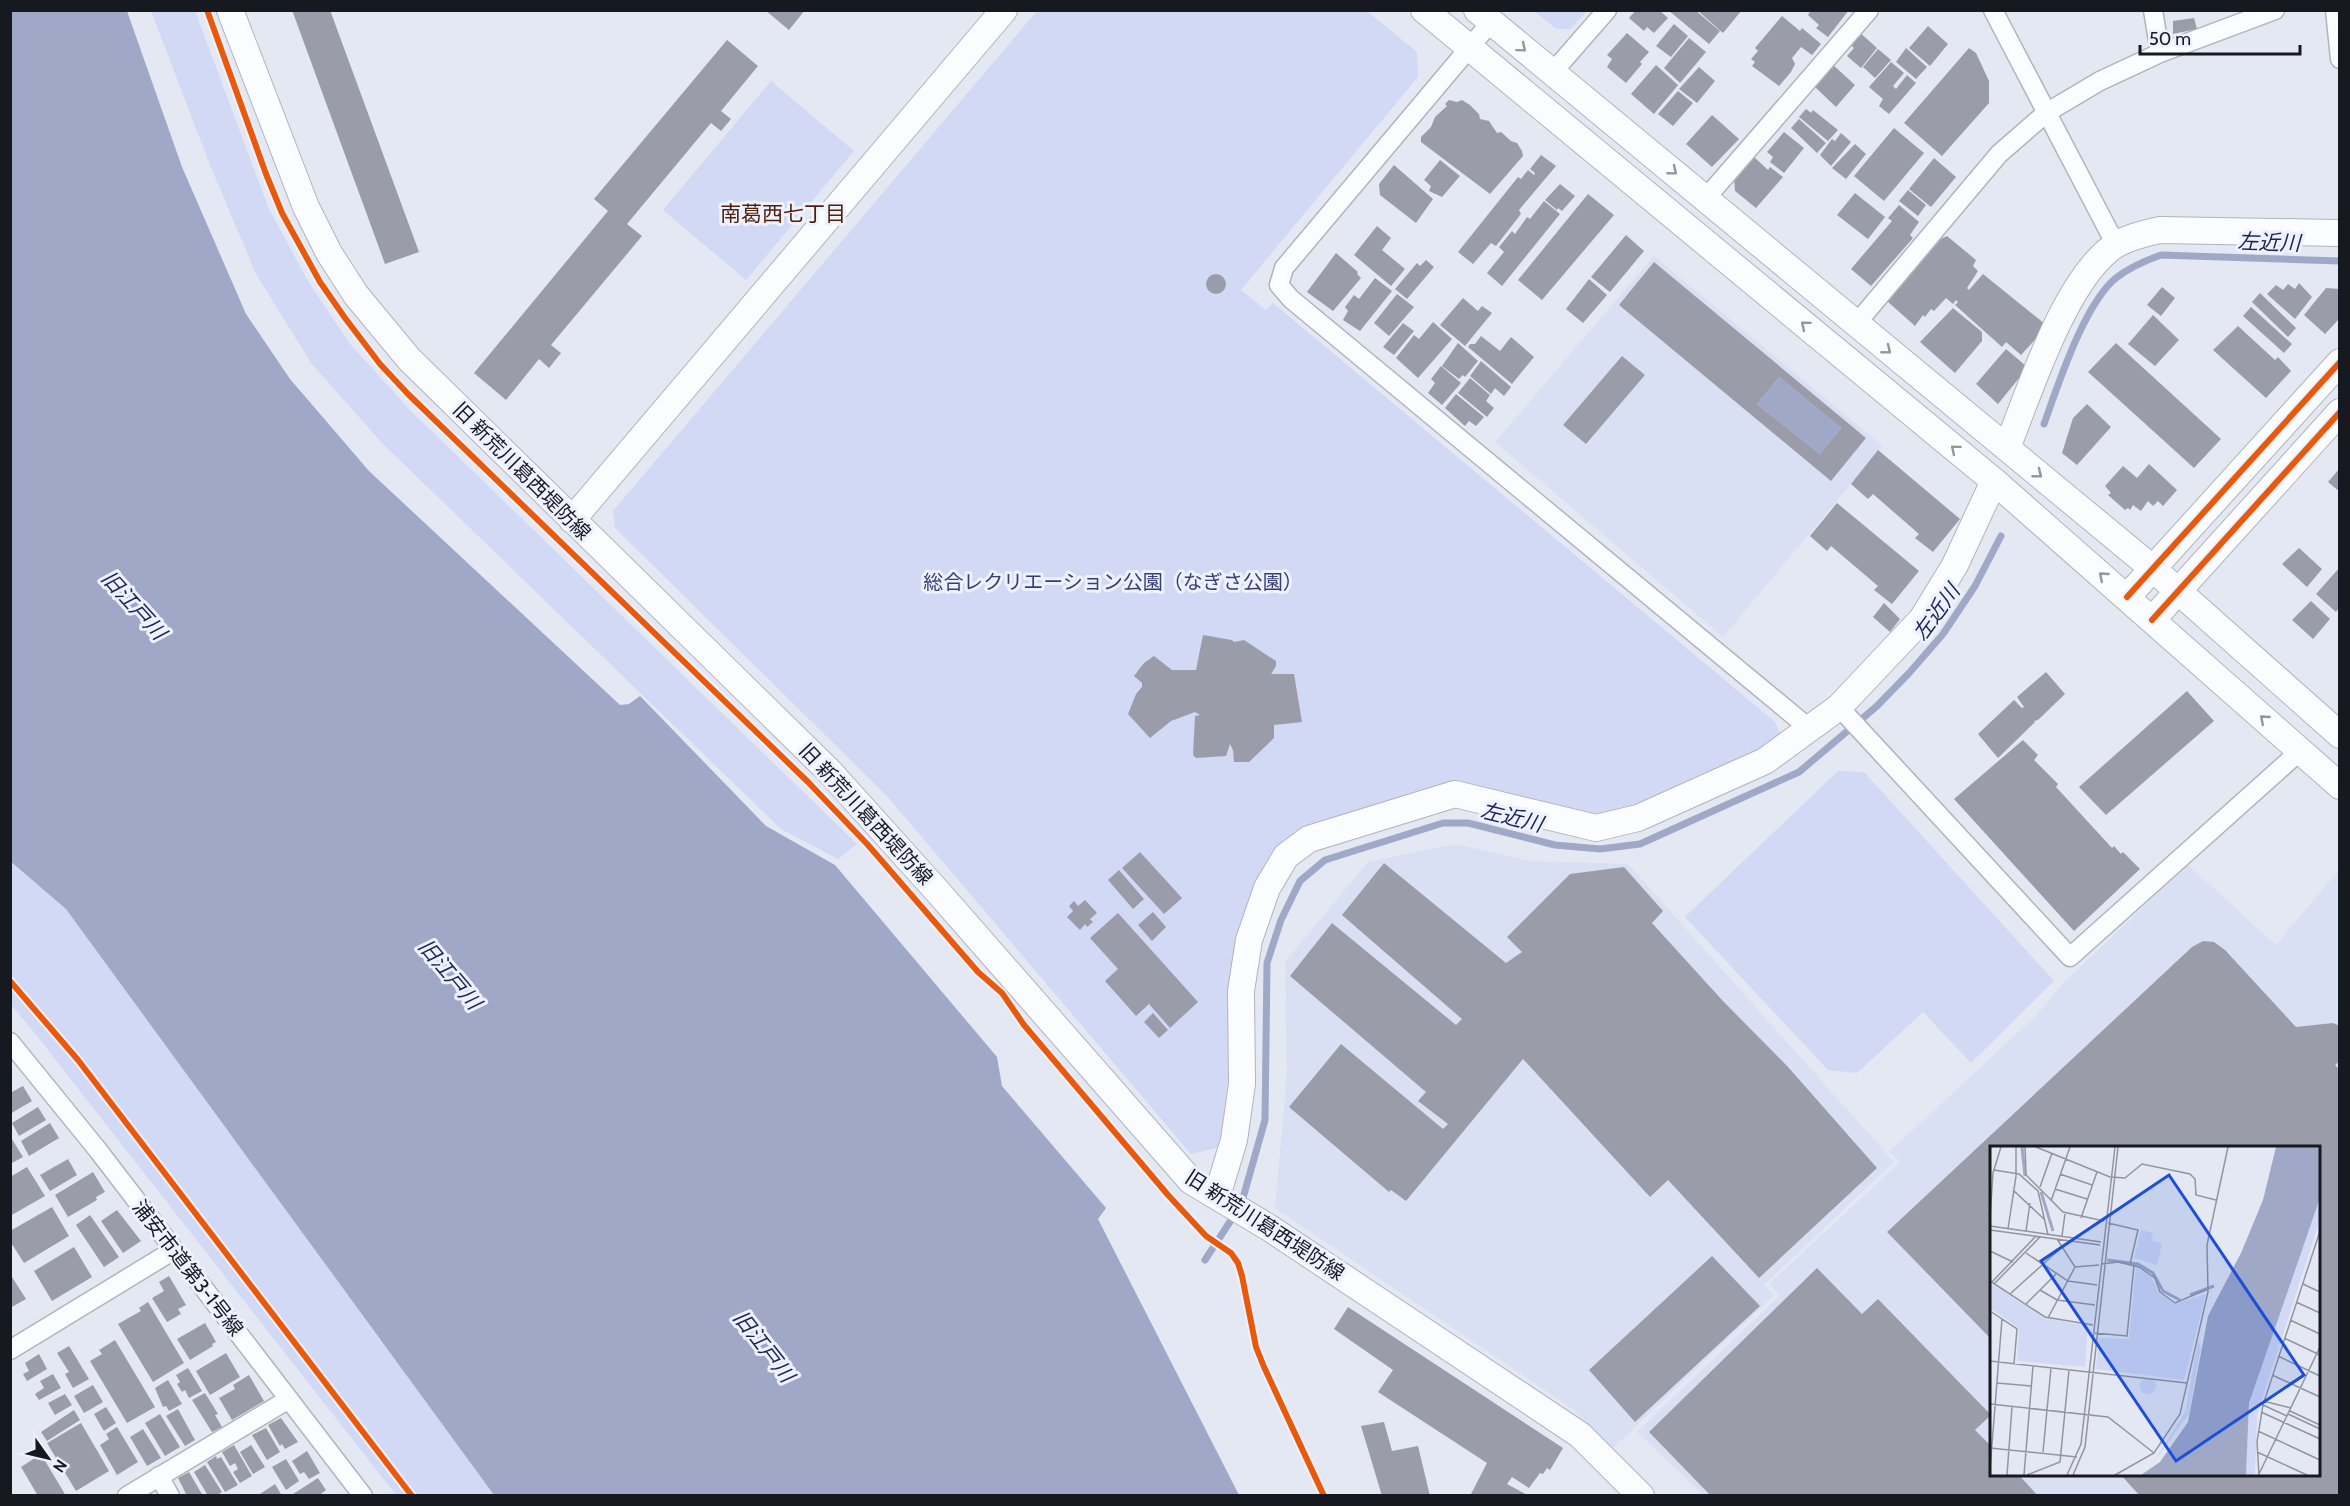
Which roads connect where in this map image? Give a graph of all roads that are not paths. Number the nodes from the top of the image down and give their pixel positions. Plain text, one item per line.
1 (230, 10) edge
2 (1004, 10) edge
3 (1424, 10) edge
4 (1607, 10) edge
5 (1869, 10) edge
6 (1993, 10) edge
7 (2153, 10) edge
8 (2275, 10) edge
9 (2335, 10) edge
10 (1484, 16) edge
11 (1470, 48) junction
12 (2160, 53) junction
13 (2340, 59) edge
14 (1552, 73) junction
15 (2046, 113) junction
16 (1706, 198) junction
17 (2340, 233) edge
18 (2116, 245) junction
19 (1856, 324) junction
20 (2340, 362) edge
21 (2340, 412) edge
22 (2007, 448) junction
23 (1994, 481) junction
24 (573, 520) junction
25 (2152, 568) junction
26 (2178, 591) junction
27 (2127, 597) junction
28 (2152, 620) junction
29 (1839, 707) junction
30 (2337, 727) edge
31 (1810, 729) junction
32 (2300, 751) junction
33 (2340, 786) edge
34 (10, 1042) edge
35 (1217, 1196) junction
36 (174, 1250) junction
37 (10, 1350) edge
38 (289, 1399) junction
39 (159, 1476) junction
40 (127, 1496) edge
41 (170, 1496) edge
42 (363, 1496) edge
43 (1641, 1496) edge

1 - 24 street, 旧 新荒川葛西堤防線
2 - 24 street
3 - 11 street
4 - 14 street
5 - 16 street
6 - 15 street
7 - 12 street
8 - 12 street
9 - 13 street
10 - 11 street
10 -> 14 street
23 -> 11 street
11 - 31 street
12 - 15 street
14 -> 16 street
15 - 18 street
15 - 19 street
16 - 19 street
17 - 18 street
18 - 22 street
19 -> 22 street
20 - 25 street
21 - 26 street
22 -> 25 street
27 -> 23 street
23 - 29 street
24 - 35 street, 旧 新荒川葛西堤防線
25 - 26 street
25 - 27 street
26 - 28 street
26 - 30 street
27 - 28 street
32 -> 28 street
29 - 31 street
29 - 32 street
31 - 35 street
32 - 33 street
34 - 36 street, 浦安市道第3-1号線
35 - 43 street, 旧 新荒川葛西堤防線
36 - 37 street
36 - 38 street, 浦安市道第3-1号線
38 - 39 street
38 - 42 street, 浦安市道第3-1号線
39 - 40 street
39 - 41 street

